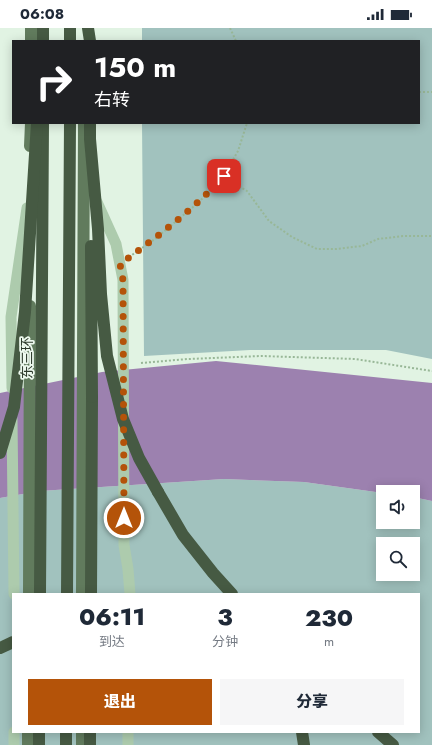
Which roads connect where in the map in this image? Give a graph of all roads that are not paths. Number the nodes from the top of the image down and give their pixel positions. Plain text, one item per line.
1 (70, 28) edge
2 (84, 28) edge
3 (88, 28) edge
4 (40, 33) edge
5 (32, 40) edge
6 (70, 40) edge
7 (84, 40) edge
8 (90, 40) edge
9 (31, 124) edge
10 (37, 124) edge
11 (43, 124) edge
12 (70, 124) edge
13 (84, 124) edge
14 (90, 124) edge
15 (90, 139) junction
16 (84, 174) junction
17 (30, 182) junction
18 (0, 453) edge
19 (14, 593) edge
20 (29, 593) edge
21 (40, 593) edge
22 (67, 593) edge
23 (82, 593) edge
24 (91, 593) edge
25 (130, 593) edge
26 (231, 593) edge
27 (12, 642) edge
28 (0, 648) edge
29 (14, 733) edge
30 (28, 733) edge
31 (39, 733) edge
32 (66, 733) edge
33 (128, 733) edge
34 (302, 733) edge
35 (379, 733) edge
36 (14, 745) edge
37 (28, 745) edge
38 (39, 745) edge
39 (66, 745) edge
40 (128, 745) edge
41 (304, 745) edge
42 (393, 745) edge

1 - 6 highway
2 - 7 main road
3 - 8 highway
4 - 5 main road
9 - 17 main road
10 - 18 highway, bridge
11 - 21 highway, 东三环
12 - 22 highway
13 - 16 main road
14 - 15 highway, bridge
15 - 24 highway, bridge
15 - 26 highway, bridge
16 - 23 main road
16 - 25 street, bridge
17 - 19 street, bridge
17 - 20 main road
27 - 28 highway
29 - 36 street
30 - 37 main road
31 - 38 highway
32 - 39 highway
33 - 40 street
34 - 41 highway
35 - 42 highway

